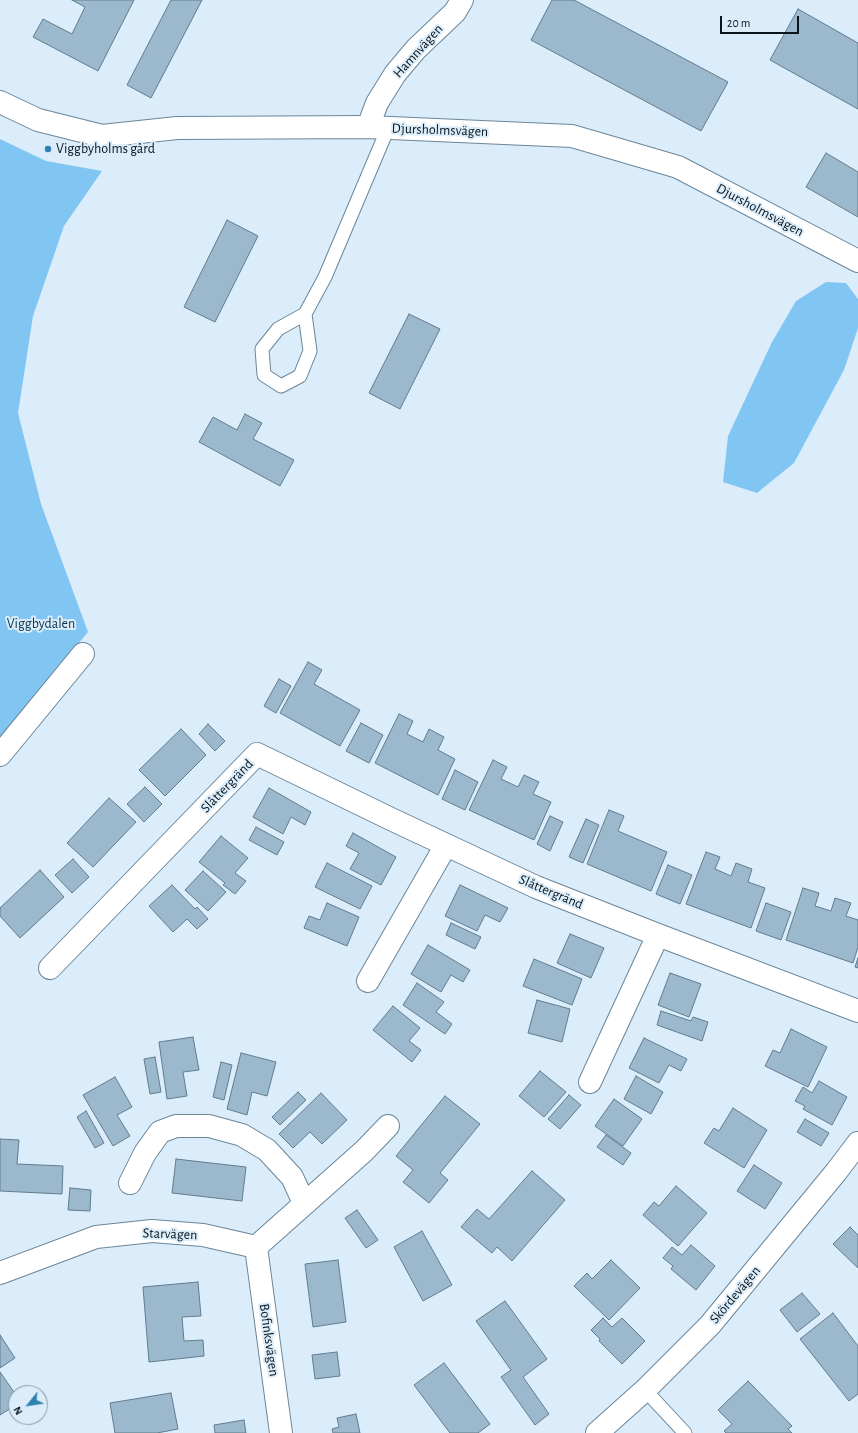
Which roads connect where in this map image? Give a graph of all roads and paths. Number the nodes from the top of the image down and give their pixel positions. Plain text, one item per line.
1 (462, 0) edge
2 (0, 102) edge
3 (378, 127) junction
4 (858, 261) edge
5 (305, 314) junction
6 (83, 654) dead end
7 (0, 755) edge
8 (446, 845) junction
9 (658, 936) junction
10 (50, 968) dead end
11 (368, 981) dead end
12 (858, 1011) edge
13 (590, 1082) dead end
14 (388, 1126) dead end
15 (858, 1143) edge
16 (130, 1183) dead end
17 (304, 1203) junction
18 (256, 1247) junction
19 (0, 1273) edge
20 (645, 1390) junction
21 (281, 1433) edge
22 (597, 1433) edge
23 (685, 1433) edge

1 - 3 street, Hamnvägen
2 - 3 street, Djursholmsvägen
3 - 4 street, Djursholmsvägen
3 - 5 lane
5 - 5 lane
6 - 7 street
8 - 9 street, Slåttergränd
8 - 10 street, Slåttergränd
8 - 11 street
9 - 12 street, Slåttergränd
9 - 13 street
14 - 17 street
15 - 20 street, Skördevägen
16 - 17 street
17 - 18 street
18 - 19 street, Starvägen
18 - 21 street, Bofinksvägen
20 - 22 street, Skördevägen
20 - 23 lane

